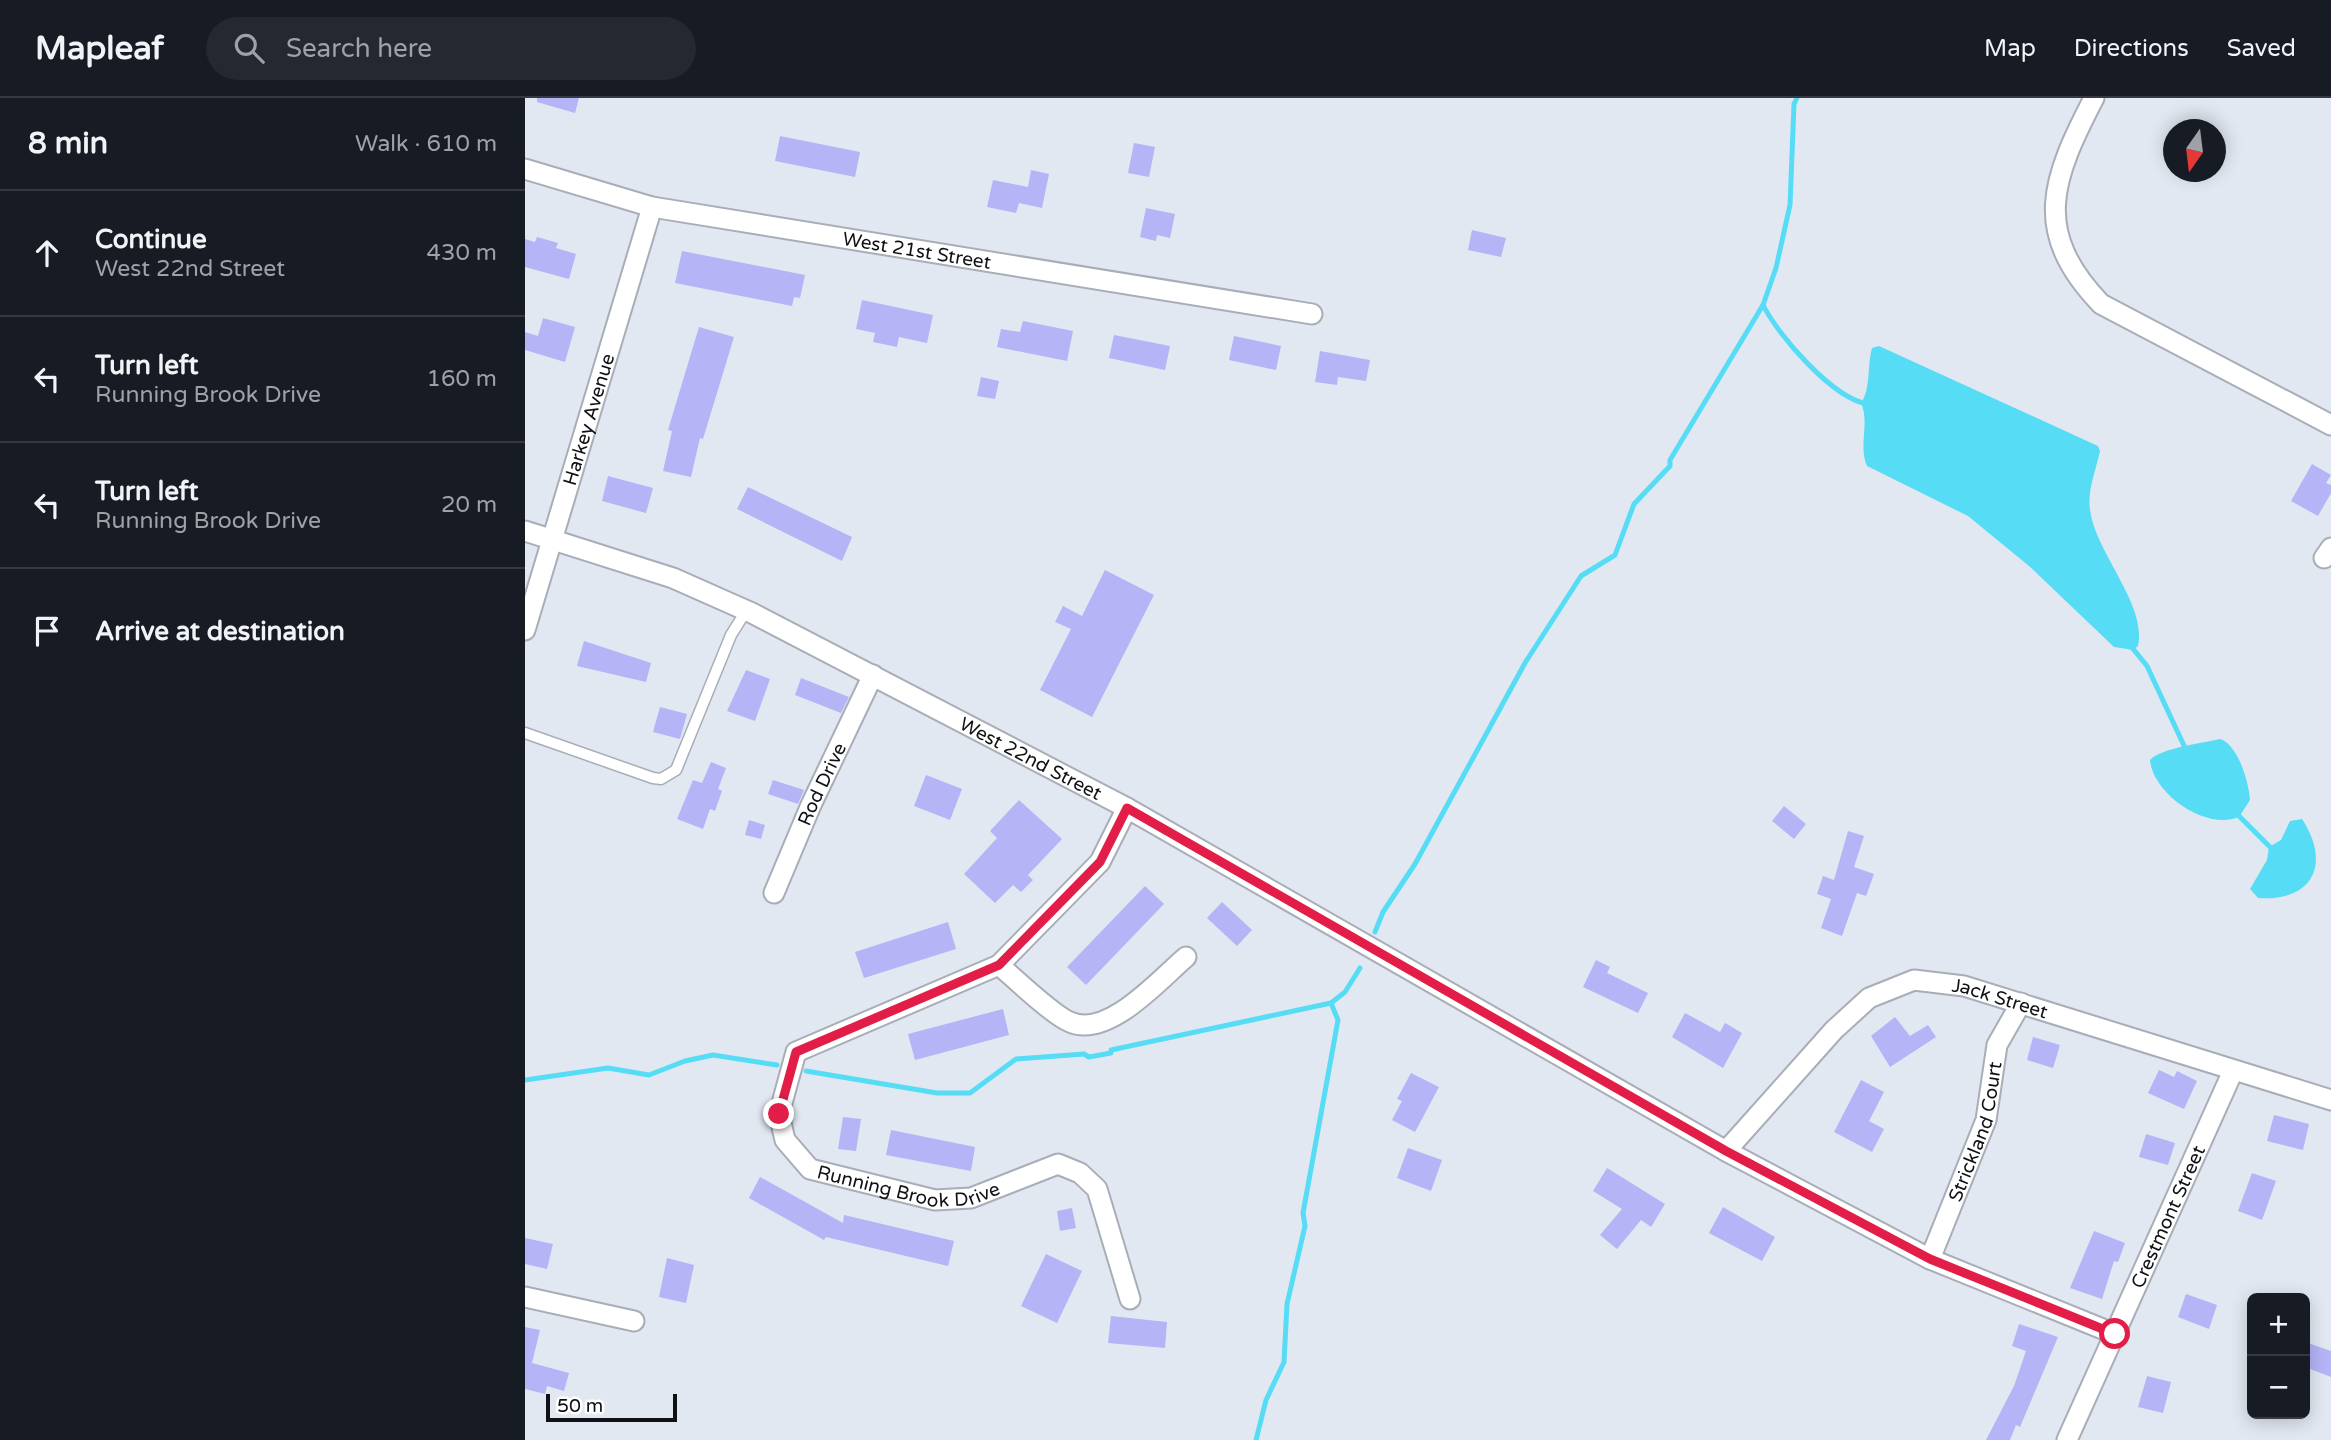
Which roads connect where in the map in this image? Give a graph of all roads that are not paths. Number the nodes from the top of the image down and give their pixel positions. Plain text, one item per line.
1 (2094, 98) edge
2 (525, 169) edge
3 (652, 207) junction
4 (1312, 314) dead end
5 (2331, 425) edge
6 (525, 531) edge
7 (552, 540) junction
8 (746, 611) junction
9 (525, 630) edge
10 (873, 675) junction
11 (525, 733) edge
12 (1127, 808) junction
13 (773, 893) dead end
14 (1186, 957) dead end
15 (999, 965) junction
16 (2021, 1003) junction
17 (2233, 1071) junction
18 (2331, 1100) edge
19 (1726, 1151) junction
20 (1930, 1259) junction
21 (525, 1297) edge
22 (1131, 1299) dead end
23 (634, 1321) dead end
24 (2115, 1334) junction
25 (2067, 1440) edge

1 - 5 street
2 - 3 street, West 21st Street
3 - 4 street, West 21st Street
3 - 7 street, Harkey Avenue
6 - 7 street, West 22nd Street
7 - 8 street, West 22nd Street
7 - 9 street, Harkey Avenue
8 - 10 street, West 22nd Street
8 - 11 lane
10 - 12 street, West 22nd Street
10 - 13 street, Rod Drive
12 - 15 street, Running Brook Drive
12 - 19 street, West 22nd Street
14 - 15 street
15 - 22 street, Running Brook Drive
16 - 17 street, Jack Street
16 - 19 street, Jack Street
16 - 20 street, Strickland Court
17 - 18 street, Jack Street
17 - 24 street, Crestmont Street
19 - 20 street, West 22nd Street
20 - 24 street, West 22nd Street
21 - 23 street
24 - 25 street, Crestmont Street

